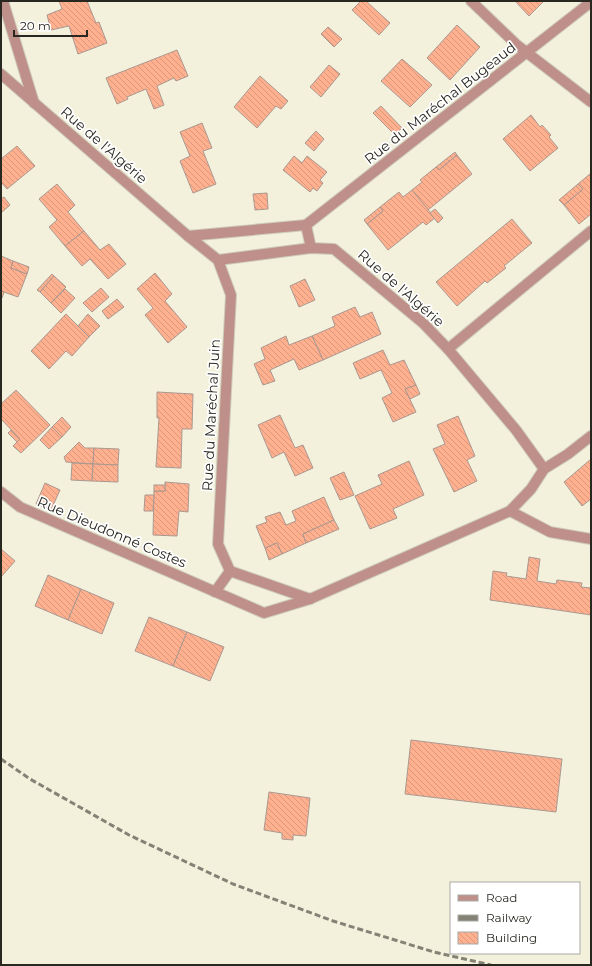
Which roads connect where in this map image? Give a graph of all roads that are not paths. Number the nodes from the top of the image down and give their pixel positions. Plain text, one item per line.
1 (3, 1) edge
2 (471, 1) edge
3 (591, 2) edge
4 (526, 53) junction
5 (1, 74) edge
6 (591, 102) edge
7 (34, 103) junction
8 (306, 225) junction
9 (591, 231) edge
10 (188, 236) junction
11 (311, 248) junction
12 (218, 260) junction
13 (448, 349) junction
14 (591, 436) edge
15 (544, 469) junction
16 (4, 495) edge
17 (510, 511) junction
18 (591, 539) edge
19 (230, 571) junction
20 (215, 592) junction
21 (310, 599) junction

1 - 7 street
2 - 4 street
3 - 4 street, Rue du Maréchal Bugeaud
4 - 6 street
4 - 8 street, Rue du Maréchal Bugeaud
5 - 7 street, Rue de l'Algérie
7 - 10 street, Rue de l'Algérie
8 - 10 street
8 - 11 street
9 - 13 street
10 - 12 street, Rue de l'Algérie
11 - 12 street, Rue de l'Algérie
11 - 13 street, Rue de l'Algérie
12 - 19 street, Rue du Maréchal Juin
13 - 15 street, Rue de l'Algérie
14 - 15 street
15 - 17 street
16 - 20 street, Rue Dieudonné Costes
17 - 18 street
17 - 21 street
19 - 20 street
19 - 21 street
20 - 21 street

